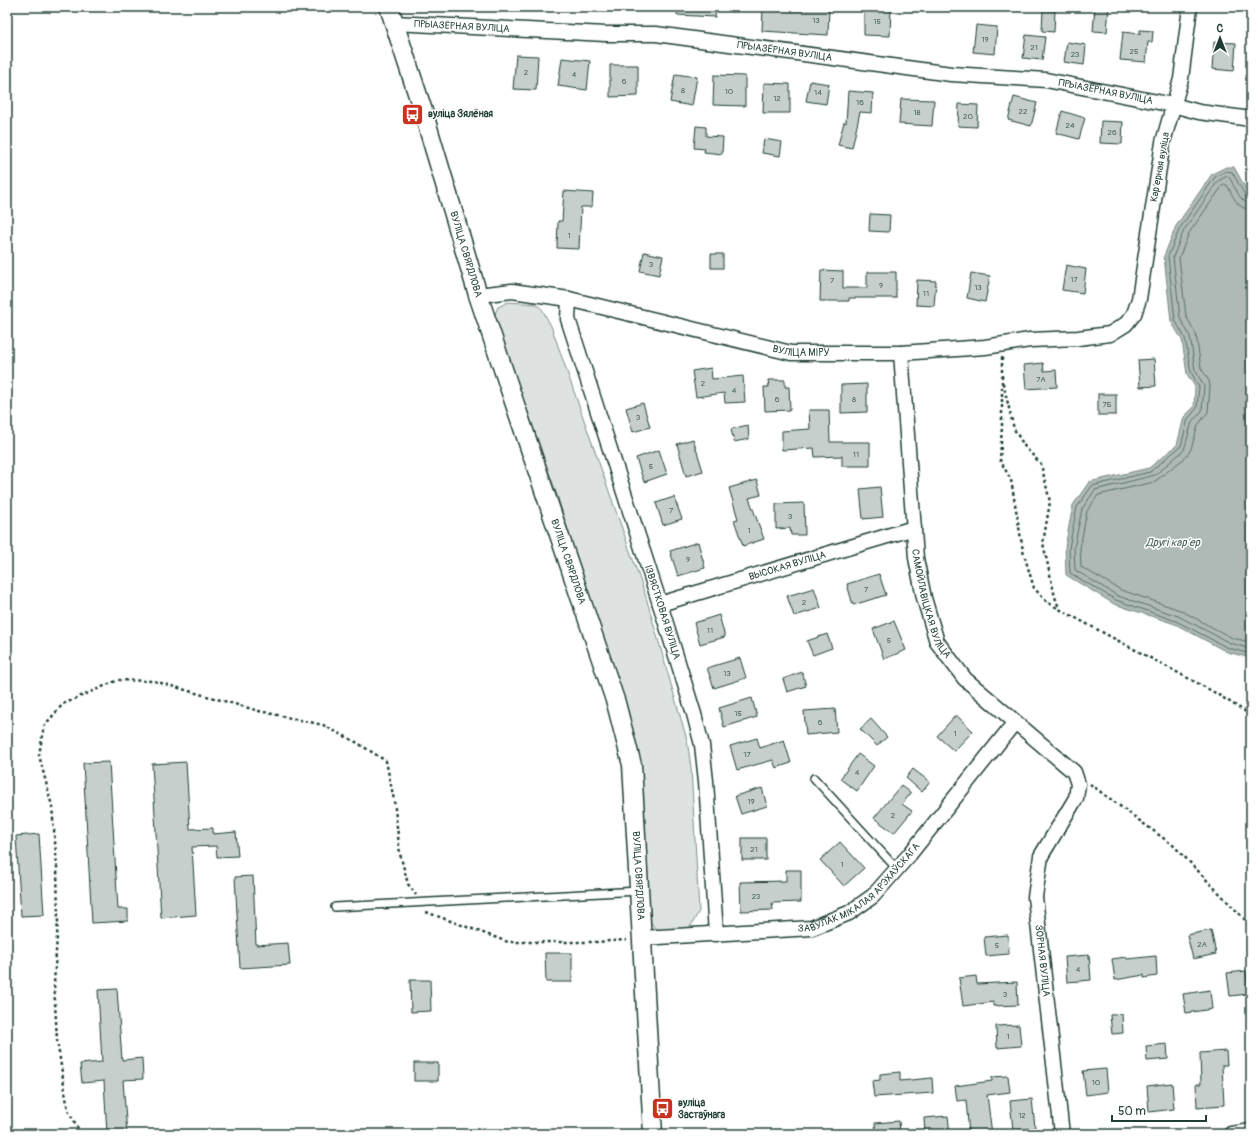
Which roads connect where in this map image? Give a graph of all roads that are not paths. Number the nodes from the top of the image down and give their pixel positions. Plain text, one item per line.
1 (1190, 7) edge
2 (391, 15) edge
3 (1173, 105) junction
4 (1251, 119) edge
5 (478, 295) junction
6 (569, 300) junction
7 (1126, 324) joint
8 (901, 353) junction
9 (914, 528) junction
10 (660, 604) junction
11 (1015, 722) junction
12 (814, 778) dead end
13 (1076, 798) joint
14 (897, 869) junction
15 (639, 891) junction
16 (335, 907) dead end
17 (716, 934) junction
18 (642, 938) junction
19 (1251, 1131) edge
20 (653, 1134) edge
21 (1062, 1134) edge
22 (1231, 1134) edge

1 - 3 street, Карʼерная вуліца
2 - 3 street, ПРЫАЗЁРНАЯ ВУЛІЦА
2 - 5 street, ВУЛІЦА СВЯРДЛОВА
3 - 4 street, ПРЫАЗЁРНАЯ ВУЛІЦА
3 - 7 street, Карʼерная вуліца
5 - 6 street, ВУЛІЦА МІРУ
5 - 15 street, ВУЛІЦА СВЯРДЛОВА
6 - 8 street, ВУЛІЦА МІРУ
6 - 10 street, ІЗВЯСТКОВАЯ ВУЛІЦА
7 - 8 street, ВУЛІЦА МІРУ
8 - 9 street, САМОЙЛАВІЦКАЯ ВУЛІЦА
9 - 10 street, ВЫСОКАЯ ВУЛІЦА
9 - 11 street, САМОЙЛАВІЦКАЯ ВУЛІЦА
10 - 17 street, ІЗВЯСТКОВАЯ ВУЛІЦА
11 - 13 street, САМОЙЛАВІЦКАЯ ВУЛІЦА
11 - 14 street, ЗАВУЛАК МІКАЛАЯ АРЭХАЎСКАГА
12 - 14 lane
13 - 21 street, ЗОРНАЯ ВУЛІЦА
14 - 17 street, ЗАВУЛАК МІКАЛАЯ АРЭХАЎСКАГА
15 - 16 lane
15 - 18 street, ВУЛІЦА СВЯРДЛОВА
17 - 18 street, ЗАВУЛАК МІКАЛАЯ АРЭХАЎСКАГА
18 - 20 street, ВУЛІЦА СВЯРДЛОВА
19 - 22 street

